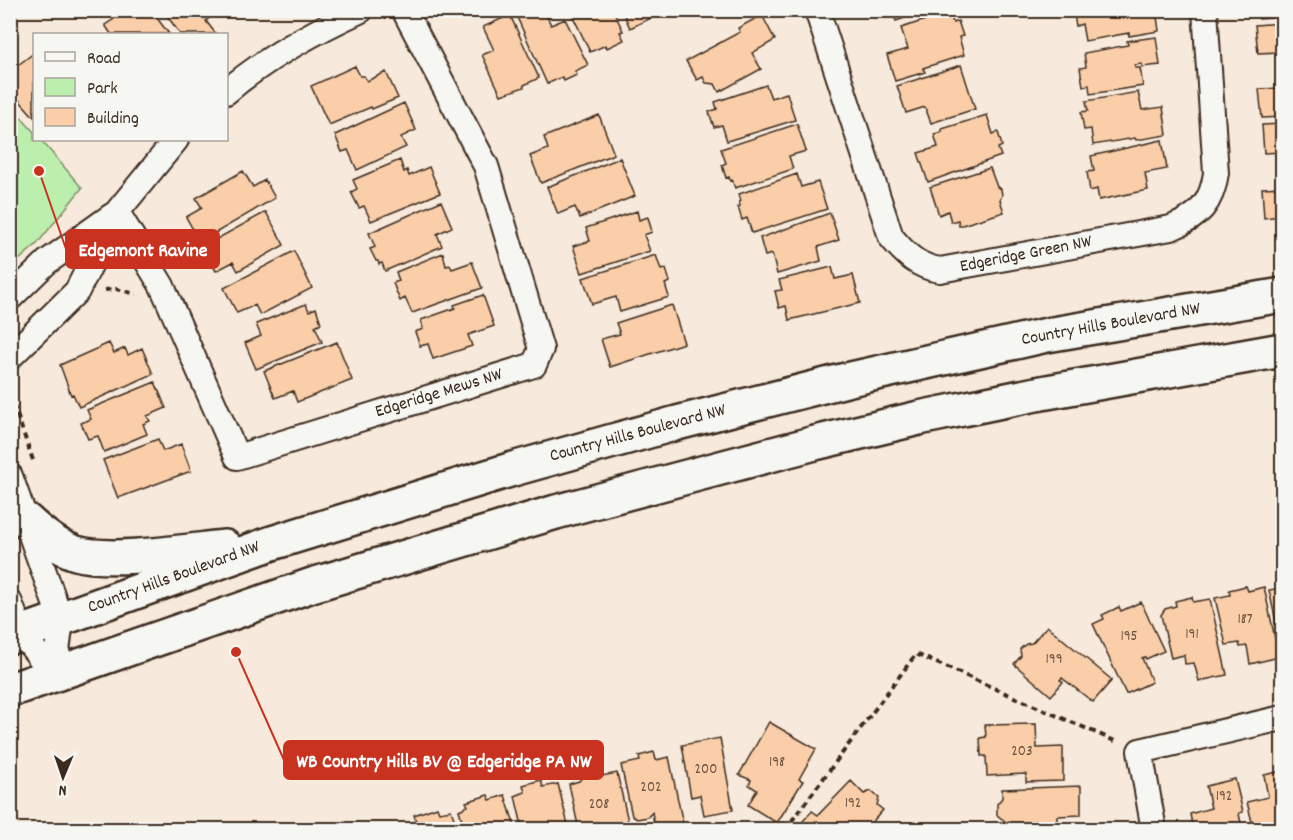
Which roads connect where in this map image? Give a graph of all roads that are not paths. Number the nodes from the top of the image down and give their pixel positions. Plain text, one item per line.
1 (361, 10) edge
2 (404, 10) edge
3 (817, 10) edge
4 (1205, 10) edge
5 (228, 90) edge
6 (175, 141) edge
7 (117, 212) junction
8 (1282, 295) edge
9 (10, 298) edge
10 (1282, 350) edge
11 (10, 357) edge
12 (10, 476) edge
13 (26, 520) junction
14 (272, 543) junction
15 (61, 620) junction
16 (14, 624) edge
17 (54, 675) junction
18 (10, 690) edge
19 (1282, 718) edge
20 (1154, 830) edge

1 - 5 street
2 - 7 street, Edgeridge Mews NW
3 - 4 street, Edgeridge Green NW
6 - 7 street
7 - 9 street
7 - 11 street
8 - 14 main road, Country Hills Boulevard NW
10 - 17 main road
12 - 13 street
13 - 14 main road
13 - 15 street
14 - 15 main road, Country Hills Boulevard NW
15 - 16 main road, Country Hills Boulevard NW
15 - 17 street
16 - 17 street
17 - 18 main road
19 - 20 street

